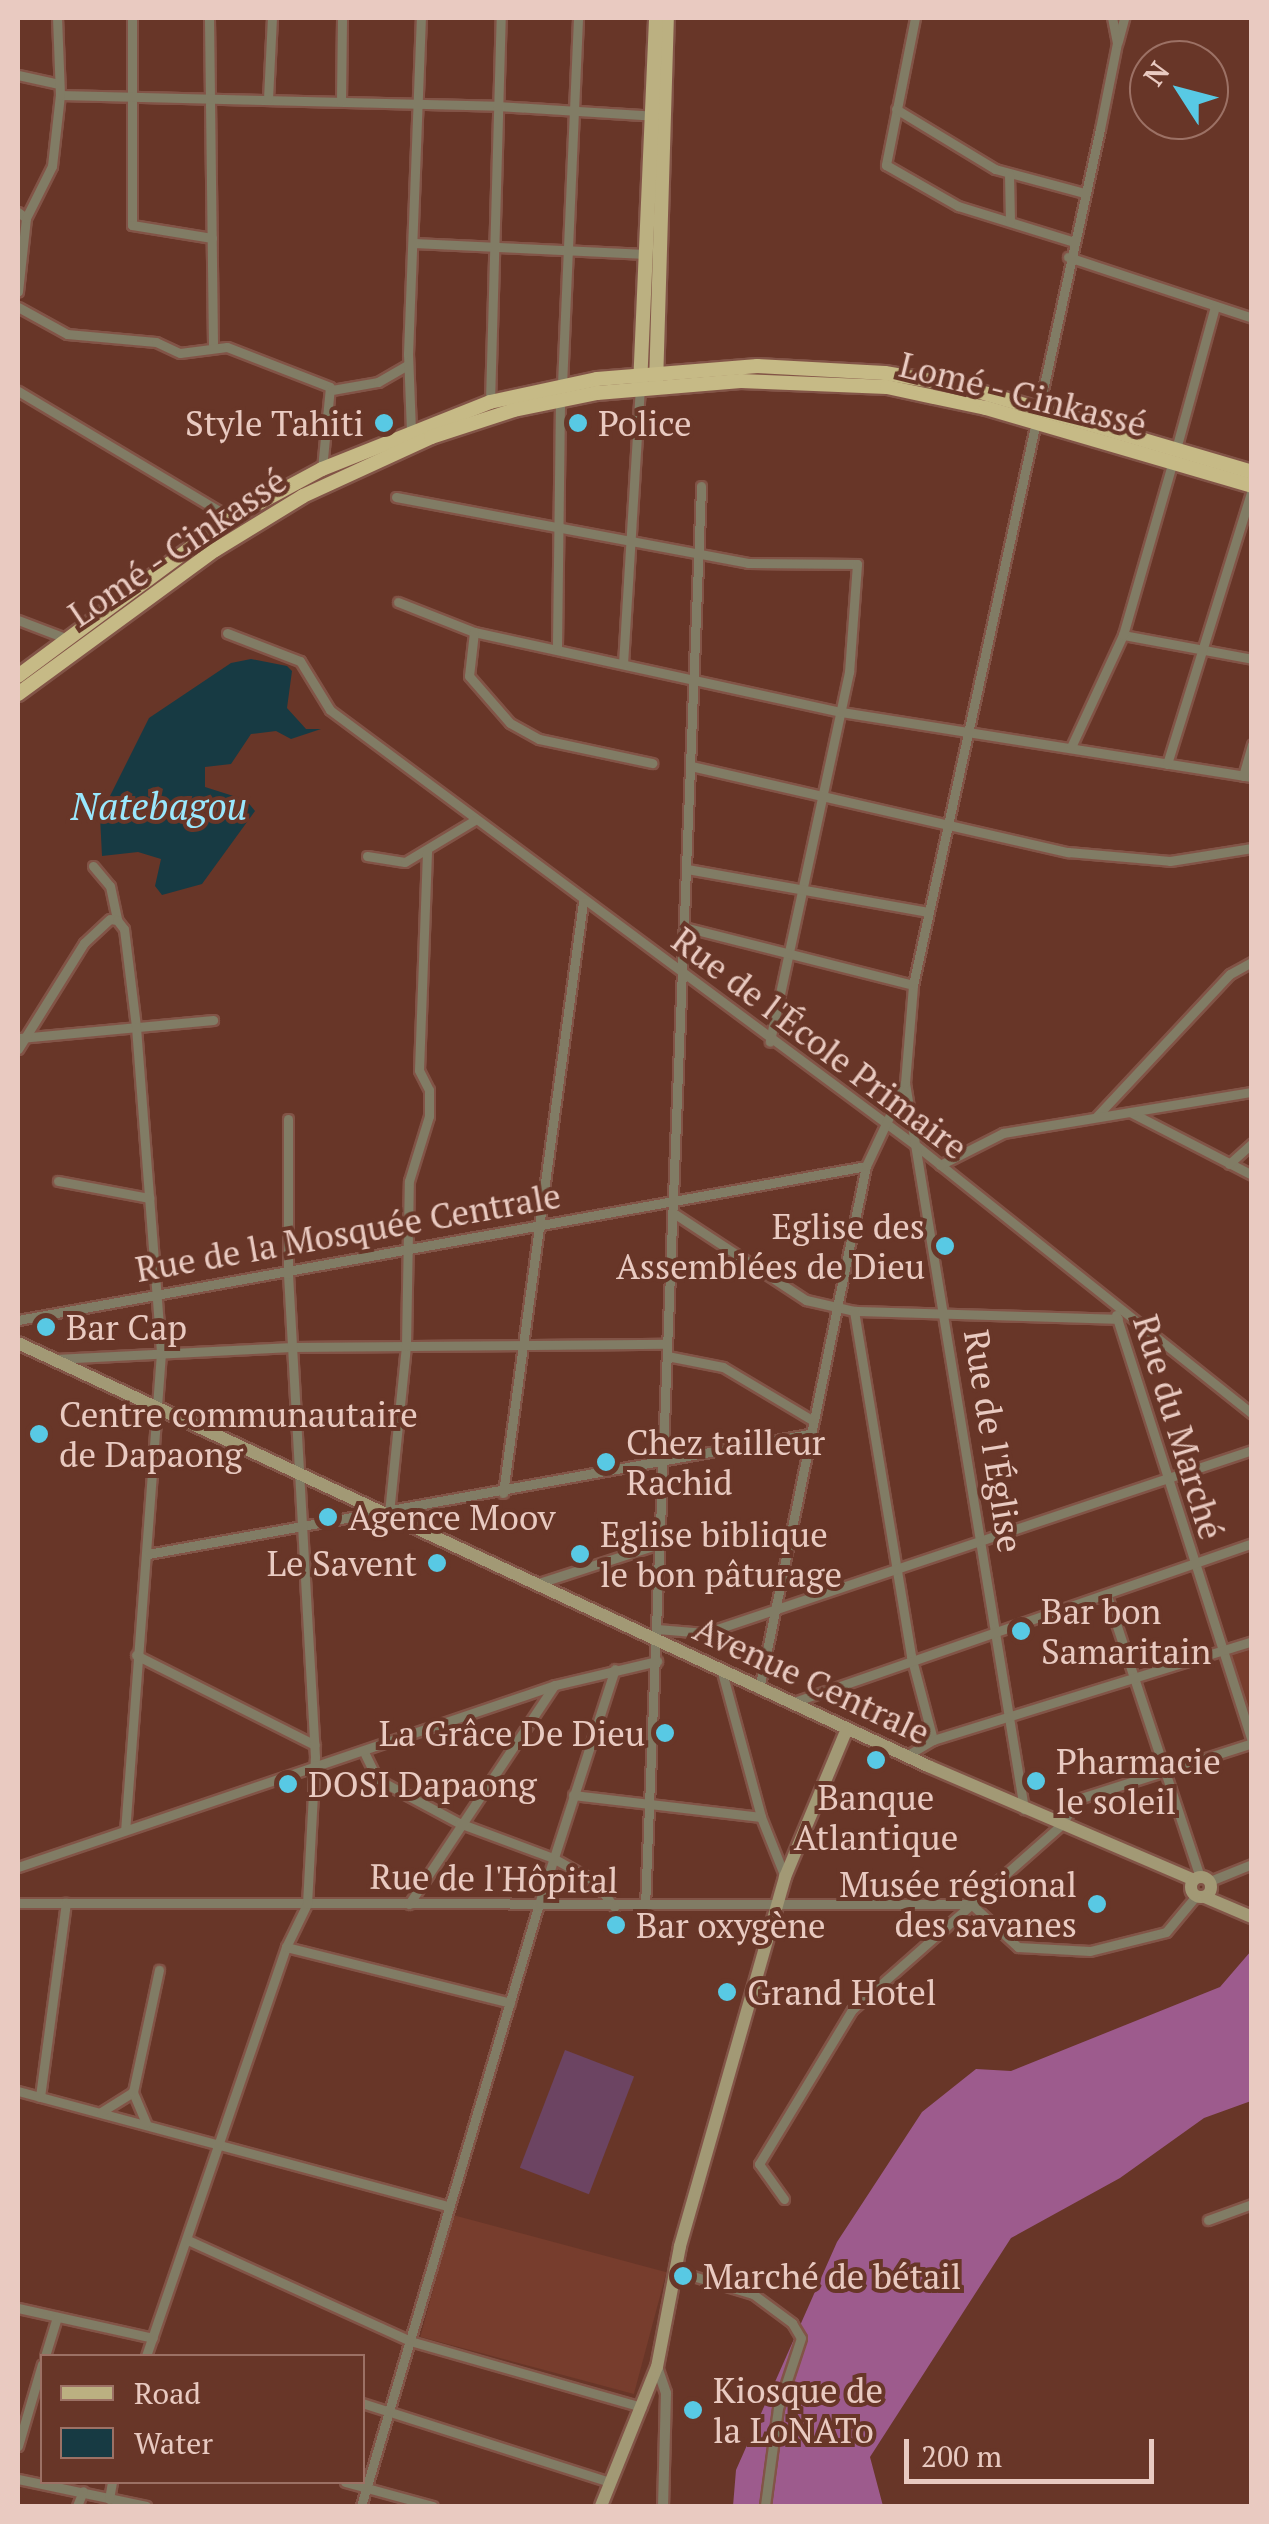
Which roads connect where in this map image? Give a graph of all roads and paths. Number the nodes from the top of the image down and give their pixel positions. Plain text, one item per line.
1 (56, 18) edge
2 (132, 18) edge
3 (209, 18) edge
4 (272, 18) edge
5 (342, 18) edge
6 (421, 18) edge
7 (501, 18) edge
8 (578, 18) edge
9 (656, 18) edge
10 (667, 18) edge
11 (915, 18) edge
12 (1112, 18) edge
13 (1124, 18) edge
14 (1118, 43) junction
15 (18, 75) edge
16 (60, 90) junction
17 (132, 97) junction
18 (210, 98) junction
19 (268, 99) junction
20 (341, 101) junction
21 (419, 106) junction
22 (498, 106) junction
23 (896, 110) junction
24 (575, 111) junction
25 (654, 116) junction
26 (1010, 174) junction
27 (1084, 193) junction
28 (22, 215) edge
29 (1010, 221) junction
30 (212, 238) junction
31 (1072, 241) junction
32 (413, 243) junction
33 (492, 248) junction
34 (568, 251) junction
35 (650, 254) junction
36 (1068, 257) junction
37 (18, 292) edge
38 (1214, 306) junction
39 (18, 307) edge
40 (1252, 318) edge
41 (212, 346) junction
42 (408, 365) junction
43 (649, 378) junction
44 (332, 390) junction
45 (18, 391) edge
46 (561, 393) junction
47 (490, 402) junction
48 (1037, 415) junction
49 (411, 431) junction
50 (1174, 456) junction
51 (322, 469) junction
52 (1252, 472) edge
53 (701, 486) dead end
54 (1252, 488) edge
55 (396, 497) dead end
56 (231, 518) junction
57 (560, 531) junction
58 (629, 545) junction
59 (696, 554) junction
60 (398, 602) dead end
61 (18, 620) edge
62 (474, 632) junction
63 (227, 633) dead end
64 (1123, 635) junction
65 (68, 640) junction
66 (557, 647) junction
67 (1206, 651) junction
68 (1252, 659) edge
69 (623, 664) junction
70 (18, 676) edge
71 (691, 680) junction
72 (18, 694) edge
73 (841, 712) junction
74 (966, 733) junction
75 (1252, 744) edge
76 (1071, 748) junction
77 (652, 763) dead end
78 (1167, 764) junction
79 (691, 766) junction
80 (1247, 777) edge
81 (820, 791) junction
82 (474, 820) junction
83 (946, 824) junction
84 (1252, 848) edge
85 (427, 851) junction
86 (367, 856) dead end
87 (93, 866) dead end
88 (687, 868) junction
89 (804, 885) junction
90 (584, 902) junction
91 (928, 912) junction
92 (118, 920) junction
93 (684, 927) junction
94 (790, 953) junction
95 (1252, 962) edge
96 (682, 976) junction
97 (913, 985) junction
98 (213, 1020) dead end
99 (136, 1027) junction
100 (21, 1038) edge
101 (770, 1042) junction
102 (18, 1049) edge
103 (905, 1082) junction
104 (1252, 1092) edge
105 (1130, 1112) junction
106 (1096, 1117) junction
107 (288, 1120) dead end
108 (886, 1127) junction
109 (1252, 1143) edge
110 (918, 1147) junction
111 (1230, 1164) junction
112 (940, 1165) junction
113 (866, 1166) junction
114 (1252, 1175) edge
115 (58, 1181) dead end
116 (149, 1198) junction
117 (676, 1208) junction
118 (536, 1228) junction
119 (406, 1250) junction
120 (288, 1274) junction
121 (157, 1293) junction
122 (1110, 1301) junction
123 (838, 1307) junction
124 (854, 1311) junction
125 (944, 1311) junction
126 (1118, 1319) junction
127 (18, 1320) edge
128 (18, 1343) edge
129 (667, 1344) junction
130 (406, 1346) junction
131 (292, 1347) junction
132 (520, 1347) junction
133 (160, 1353) junction
134 (667, 1356) junction
135 (51, 1359) junction
136 (159, 1408) junction
137 (1252, 1414) edge
138 (812, 1420) junction
139 (809, 1434) junction
140 (1252, 1450) edge
141 (666, 1462) junction
142 (296, 1473) junction
143 (1166, 1479) junction
144 (503, 1493) junction
145 (386, 1513) junction
146 (300, 1529) junction
147 (981, 1537) junction
148 (662, 1542) junction
149 (1252, 1544) edge
150 (148, 1554) junction
151 (1192, 1564) junction
152 (896, 1571) junction
153 (534, 1585) junction
154 (1107, 1596) junction
155 (778, 1607) junction
156 (998, 1628) junction
157 (657, 1636) junction
158 (1252, 1641) edge
159 (1220, 1652) junction
160 (136, 1655) junction
161 (911, 1656) junction
162 (656, 1661) junction
163 (616, 1669) junction
164 (722, 1672) junction
165 (1134, 1680) junction
166 (555, 1684) junction
167 (759, 1688) junction
168 (790, 1703) junction
169 (1012, 1717) junction
170 (847, 1729) junction
171 (934, 1740) junction
172 (1252, 1742) edge
173 (315, 1745) junction
174 (364, 1752) junction
175 (906, 1756) junction
176 (316, 1771) junction
177 (1164, 1772) junction
178 (573, 1795) junction
179 (650, 1804) junction
180 (1024, 1809) junction
181 (761, 1817) junction
182 (459, 1824) junction
183 (1060, 1826) junction
184 (125, 1830) junction
185 (553, 1858) junction
186 (1252, 1864) edge
187 (18, 1868) edge
188 (785, 1877) junction
189 (1201, 1887) junction
190 (18, 1902) edge
191 (66, 1903) junction
192 (307, 1904) junction
193 (409, 1904) junction
194 (971, 1904) junction
195 (538, 1907) junction
196 (614, 1907) junction
197 (645, 1907) junction
198 (777, 1907) junction
199 (1246, 1914) edge
200 (286, 1947) junction
201 (160, 1970) dead end
202 (510, 2003) junction
203 (18, 2091) edge
204 (132, 2092) junction
205 (40, 2097) junction
206 (100, 2112) junction
207 (146, 2123) junction
208 (220, 2142) junction
209 (784, 2199) dead end
210 (1252, 2204) edge
211 (448, 2206) junction
212 (1208, 2220) dead end
213 (190, 2241) junction
214 (676, 2271) junction
215 (18, 2308) edge
216 (57, 2317) junction
217 (154, 2338) junction
218 (410, 2341) junction
219 (46, 2354) edge
220 (147, 2354) edge
221 (657, 2367) junction
222 (40, 2371) edge
223 (365, 2404) edge
224 (642, 2407) junction
225 (390, 2411) junction
226 (18, 2446) edge
227 (610, 2482) junction
228 (46, 2484) edge
229 (112, 2484) edge
230 (351, 2484) edge
231 (366, 2488) junction
232 (84, 2491) junction
233 (110, 2499) junction
234 (77, 2506) edge
235 (146, 2506) edge
236 (361, 2506) edge
237 (433, 2506) edge
238 (600, 2506) edge
239 (663, 2506) edge
240 (766, 2506) edge

1 - 16 street
2 - 17 street
3 - 18 street
4 - 19 street
5 - 20 street
6 - 21 street
7 - 22 street
8 - 24 street
9 - 25 main road
10 - 43 main road
11 - 23 street
12 - 14 street
13 - 14 street
14 - 27 street
15 - 16 street
16 - 17 street
16 - 28 street
17 - 18 street
17 - 30 street
18 - 19 street
18 - 30 street
19 - 20 street
20 - 21 street
21 - 22 street
21 - 32 street
22 - 24 street
22 - 33 street
23 - 26 street
23 - 29 street
24 - 25 street
24 - 34 street
25 - 35 main road
26 - 27 street
26 - 29 street
27 - 31 street
28 - 37 street
29 - 31 street
30 - 41 street
31 - 36 street
32 - 33 street
32 - 42 street
33 - 34 street
33 - 47 street
34 - 35 street
34 - 46 street
35 - 43 main road
36 - 38 street
36 - 48 street
38 - 40 street
38 - 50 street
39 - 41 street
41 - 44 street
42 - 44 street
42 - 49 street
43 - 46 highway, Lomé - Cinkassé
43 - 48 highway, Lomé - Cinkassé
43 - 58 street
44 - 51 street
45 - 56 street
46 - 47 highway, Lomé - Cinkassé
46 - 57 street
46 - 72 highway, Lomé - Cinkassé
47 - 49 highway, Lomé - Cinkassé
48 - 50 highway, Lomé - Cinkassé
48 - 74 street
49 - 51 highway, Lomé - Cinkassé
50 - 52 highway, Lomé - Cinkassé
50 - 54 highway, Lomé - Cinkassé
50 - 64 street
51 - 56 highway, Lomé - Cinkassé
53 - 59 street
54 - 67 street
55 - 57 street
56 - 65 highway, Lomé - Cinkassé
57 - 58 street
57 - 66 street
58 - 59 street
58 - 69 street
59 - 71 street
59 - 73 street
60 - 62 street
61 - 65 street
62 - 66 street
62 - 77 street
63 - 82 street, Rue de l'École Primaire
64 - 67 street
64 - 76 street
65 - 70 highway, Lomé - Cinkassé
66 - 69 street
67 - 68 street
67 - 78 street
69 - 71 street
71 - 73 street
71 - 79 street
73 - 74 street
73 - 81 street
74 - 76 street
74 - 83 street
75 - 80 street
76 - 78 street
78 - 80 street
79 - 81 street
79 - 88 street
81 - 83 street
81 - 89 street
82 - 85 street
82 - 90 street, Rue de l'École Primaire
83 - 84 street
83 - 91 street
85 - 86 street
85 - 119 street
87 - 92 street
88 - 89 street
88 - 93 street
89 - 91 street
89 - 94 street
90 - 96 street, Rue de l'École Primaire
90 - 118 street
91 - 97 street
92 - 99 street
92 - 100 street
93 - 94 street
93 - 96 street
94 - 97 street
94 - 101 street
95 - 106 street
96 - 101 street, Rue de l'École Primaire
96 - 117 street
97 - 103 street
98 - 99 street
99 - 100 street
99 - 116 street
100 - 102 street
101 - 108 street, Rue de l'École Primaire
103 - 108 street
103 - 110 street, Rue de l'Église
104 - 105 street
105 - 106 street
105 - 111 street
106 - 112 street
107 - 120 street
108 - 110 street, Rue de l'École Primaire
108 - 113 street
109 - 111 street
110 - 112 street, Rue de l'École Primaire
110 - 125 street, Rue de l'Église
111 - 114 street
112 - 122 street, Rue de l'École Primaire
113 - 117 street, Rue de la Mosquée Centrale
113 - 123 street
115 - 116 street
116 - 121 street
117 - 118 street, Rue de la Mosquée Centrale
117 - 123 street
117 - 129 street
118 - 119 street, Rue de la Mosquée Centrale
118 - 132 street
119 - 120 street, Rue de la Mosquée Centrale
119 - 130 street
120 - 121 street, Rue de la Mosquée Centrale
120 - 131 street
121 - 127 street, Rue de la Mosquée Centrale
121 - 133 street
122 - 126 street, Rue du Marché
122 - 137 street, Rue de l'École Primaire
123 - 124 street
123 - 138 street
124 - 125 street
124 - 152 street
125 - 126 street
125 - 147 street, Rue de l'Église
126 - 143 street, Rue du Marché
128 - 135 main road, Avenue Centrale
129 - 132 street
129 - 134 street
130 - 131 street
130 - 132 street
130 - 145 street
131 - 133 street
131 - 142 street
132 - 144 street
133 - 135 street
133 - 136 street
134 - 138 street
134 - 141 street
135 - 136 main road, Avenue Centrale
136 - 142 main road, Avenue Centrale
136 - 150 street
138 - 139 street
139 - 141 street
139 - 155 street
140 - 143 street
141 - 144 street
141 - 148 street
142 - 145 main road, Avenue Centrale
142 - 146 street
143 - 147 street
143 - 151 street, Rue du Marché
144 - 145 street
145 - 146 street
145 - 153 main road, Avenue Centrale
146 - 150 street
146 - 173 street
147 - 152 street
147 - 156 street, Rue de l'Église
148 - 153 street
148 - 157 street
149 - 151 street
150 - 160 street
151 - 154 street
151 - 159 street, Rue du Marché
152 - 155 street
152 - 161 street
153 - 157 main road, Avenue Centrale
154 - 156 street
154 - 165 street
155 - 157 street
155 - 167 street
156 - 161 street
156 - 169 street, Rue de l'Église
157 - 162 street
157 - 164 main road, Avenue Centrale
158 - 159 street
159 - 165 street
159 - 172 street, Rue du Marché
160 - 173 street
160 - 184 street
161 - 168 street
161 - 171 street
162 - 163 street
162 - 179 street
163 - 166 street
163 - 178 street
164 - 167 main road, Avenue Centrale
164 - 181 street
165 - 169 street
165 - 177 street
166 - 174 street
166 - 182 street
167 - 168 main road, Avenue Centrale
168 - 170 main road, Avenue Centrale
169 - 171 street
169 - 180 street, Rue de l'Église
170 - 175 main road, Avenue Centrale
170 - 188 main road
171 - 175 street
172 - 177 street
173 - 176 street
174 - 176 street
174 - 182 street
175 - 180 main road, Avenue Centrale
176 - 184 street
176 - 192 street
177 - 183 street
177 - 189 street
178 - 179 street
178 - 185 street
179 - 181 street
179 - 197 street
180 - 183 main road, Avenue Centrale
181 - 188 street
182 - 185 street
182 - 193 street
183 - 189 main road, Avenue Centrale
183 - 194 street
184 - 187 street
185 - 195 street
185 - 196 street
186 - 189 street
188 - 198 main road
189 - 194 street
189 - 199 main road, Avenue Centrale
190 - 191 street, Rue de l'Hôpital
191 - 192 street, Rue de l'Hôpital
191 - 205 street
192 - 193 street, Rue de l'Hôpital
192 - 200 street
193 - 195 street, Rue de l'Hôpital
194 - 198 street, Rue de l'Hôpital
194 - 209 street
195 - 196 street, Rue de l'Hôpital
195 - 202 street
196 - 197 street, Rue de l'Hôpital
197 - 198 street, Rue de l'Hôpital
198 - 214 main road
200 - 202 street
200 - 208 street
201 - 204 street
202 - 211 street
203 - 205 street
204 - 206 street
204 - 207 street
205 - 206 street
206 - 207 street
207 - 208 street
208 - 211 street
208 - 213 street
210 - 212 street
211 - 218 street
213 - 217 street
213 - 218 street
214 - 221 main road
214 - 240 street
215 - 216 street
216 - 217 street
216 - 219 street
217 - 220 street
218 - 224 street
218 - 225 street
221 - 224 main road
221 - 239 street
222 - 226 street
223 - 225 street
224 - 227 main road
225 - 227 street
225 - 231 street
227 - 238 main road
228 - 232 street
229 - 233 street
230 - 231 street
231 - 236 street
231 - 237 street
232 - 233 street
232 - 234 street
233 - 235 street

